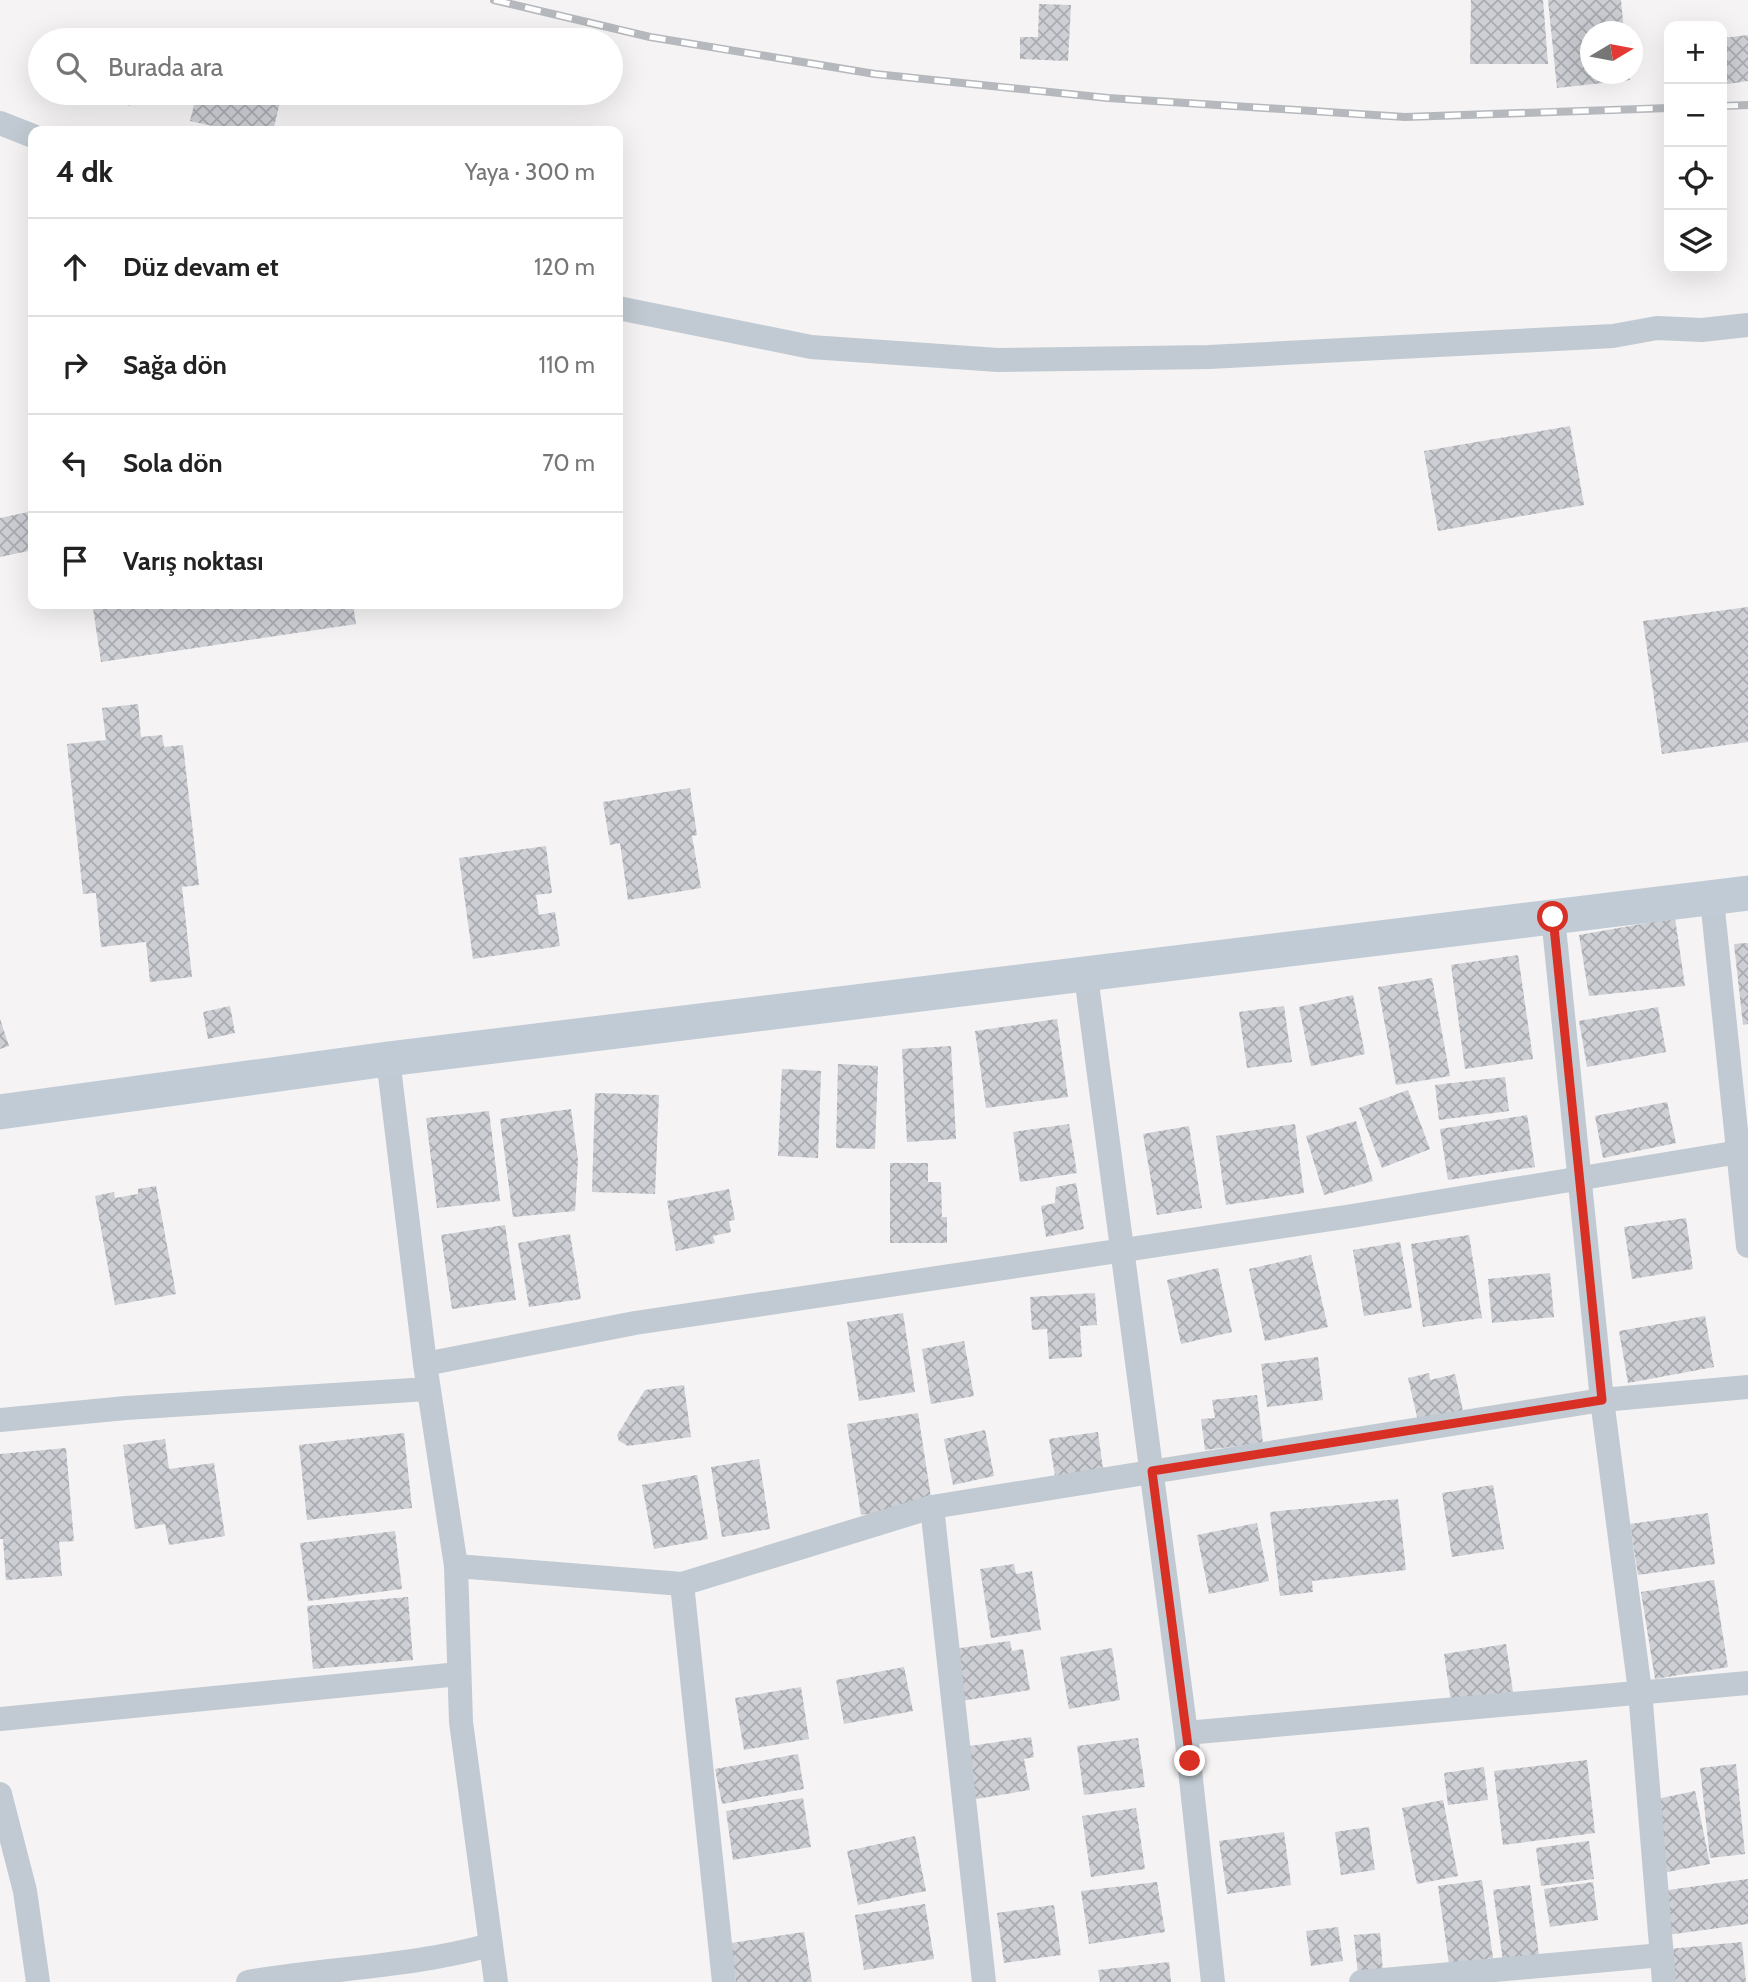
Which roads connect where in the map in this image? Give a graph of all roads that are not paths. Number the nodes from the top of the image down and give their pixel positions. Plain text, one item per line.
1 (0, 123) edge
2 (28, 134) edge
3 (623, 309) edge
4 (1748, 325) edge
5 (1748, 893) edge
6 (1712, 900) junction
7 (1553, 917) junction
8 (1086, 976) junction
9 (388, 1059) junction
10 (0, 1112) edge
11 (1739, 1152) junction
12 (1580, 1176) junction
13 (1748, 1247) edge
14 (1121, 1251) junction
15 (425, 1364) junction
16 (1748, 1387) edge
17 (428, 1389) junction
18 (1602, 1400) junction
19 (0, 1420) edge
20 (1152, 1471) junction
21 (932, 1507) junction
22 (456, 1566) junction
23 (682, 1584) junction
24 (459, 1674) junction
25 (1748, 1683) edge
26 (1640, 1691) junction
27 (0, 1719) edge
28 (1186, 1733) junction
29 (0, 1794) edge
30 (490, 1945) junction
31 (1662, 1955) junction
32 (38, 1982) edge
33 (248, 1982) edge
34 (496, 1982) edge
35 (724, 1982) edge
36 (984, 1982) edge
37 (1213, 1982) edge
38 (1361, 1982) edge
39 (1664, 1982) edge

1 - 2 street
3 - 4 street
5 - 6 street
6 - 7 street
6 - 11 street
7 - 8 street
7 - 12 street
8 - 9 street
8 - 14 street
9 - 10 street
9 - 15 street
11 - 12 street
11 - 13 street
12 - 14 street
12 - 18 street
14 - 15 street
14 - 20 street
15 - 17 street
16 - 18 street
17 - 19 street
17 - 22 street
18 - 20 street
18 - 26 street
20 - 21 street
20 - 28 street
21 - 23 street
21 - 36 street
22 - 23 street
22 - 24 street
23 - 35 street
24 - 27 street
24 - 30 street
25 - 26 street
26 - 28 street
26 - 31 street
28 - 37 street
29 - 32 street
30 - 33 street
30 - 34 street
31 - 38 street
31 - 39 street

